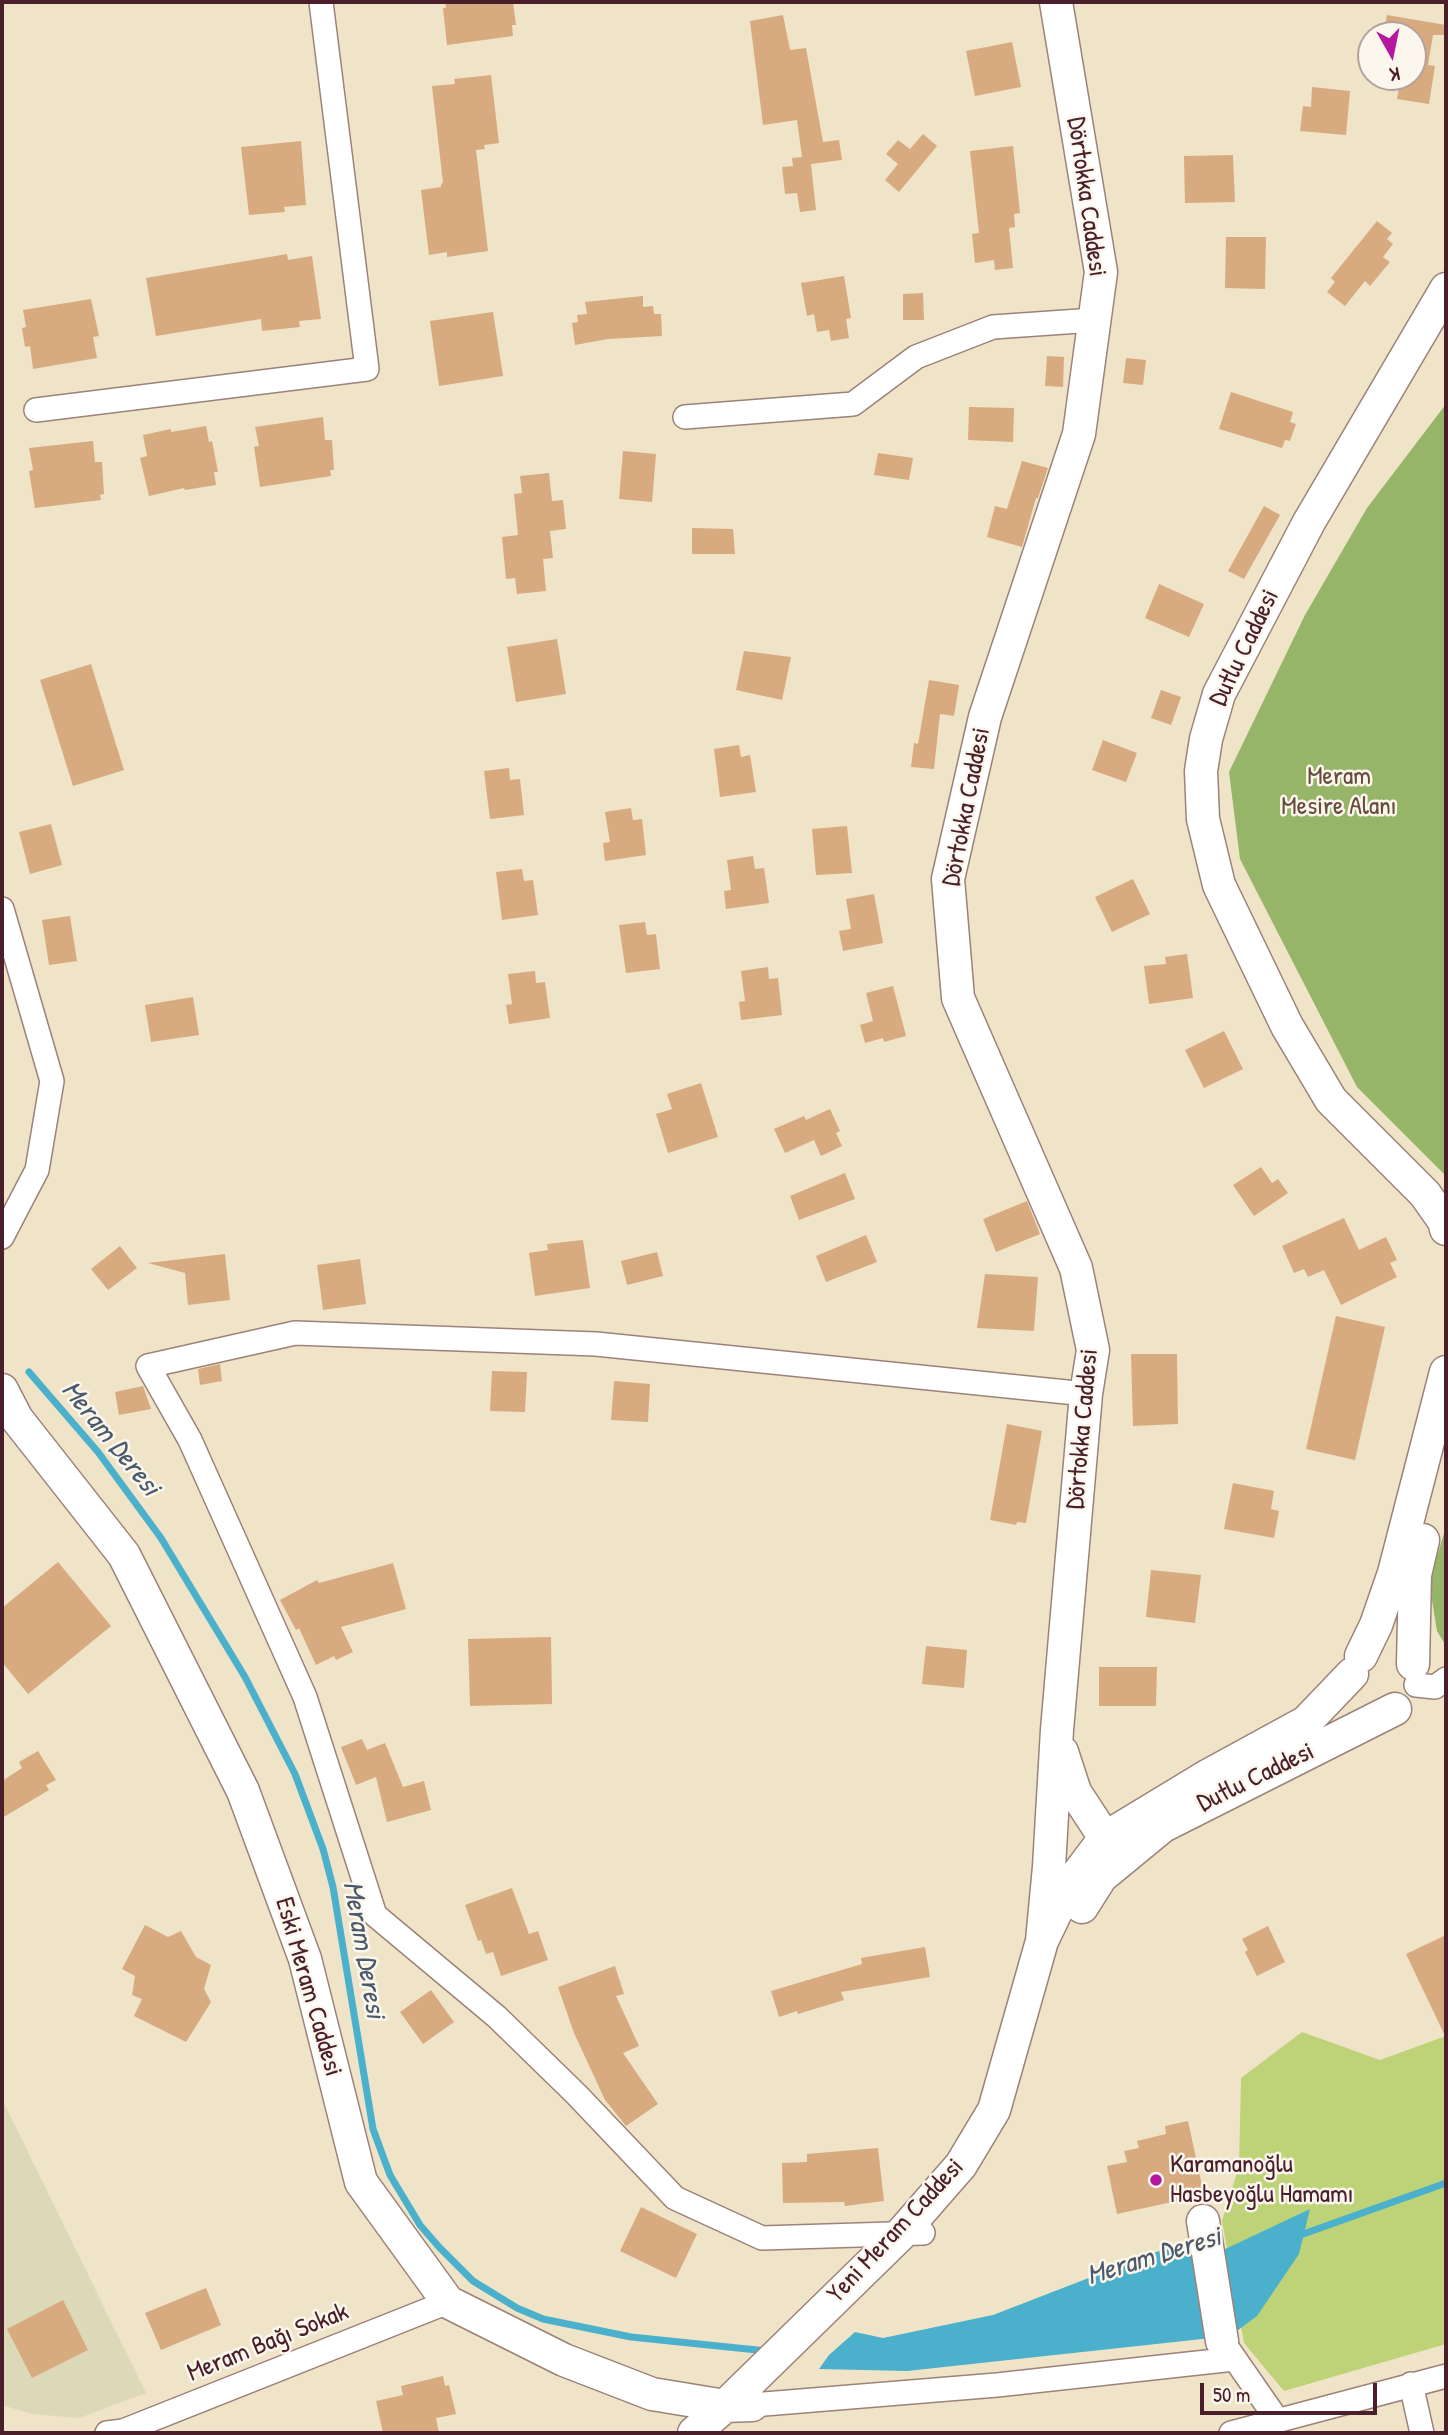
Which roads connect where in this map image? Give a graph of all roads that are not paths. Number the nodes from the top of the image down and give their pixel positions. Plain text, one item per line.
1 (321, 2) edge
2 (1056, 2) edge
3 (1446, 289) edge
4 (1446, 317) edge
5 (1094, 320) junction
6 (36, 410) dead end
7 (685, 417) dead end
8 (2, 909) edge
9 (1446, 1205) edge
10 (1446, 1229) edge
11 (2, 1237) edge
12 (1446, 1372) edge
13 (2, 1390) edge
14 (1086, 1394) junction
15 (1446, 1434) edge
16 (1356, 1665) junction
17 (1431, 1684) edge
18 (1395, 1709) junction
19 (1057, 1730) junction
20 (1115, 1848) junction
21 (1042, 1941) junction
22 (1203, 2221) dead end
23 (912, 2234) junction
24 (448, 2302) junction
25 (1228, 2350) junction
26 (1446, 2376) edge
27 (1411, 2384) junction
28 (733, 2415) edge
29 (1278, 2421) junction
30 (107, 2433) edge
31 (694, 2433) edge
32 (1231, 2433) edge
33 (1422, 2433) edge

1 - 6 street
2 - 5 main road, Dörtokka Caddesi
3 - 10 main road, Dutlu Caddesi
4 - 9 main road, Dutlu Caddesi
5 - 7 street
5 - 14 main road, Dörtokka Caddesi
8 - 11 street
12 - 16 main road, Dutlu Caddesi
13 - 24 main road, Eski Meram Caddesi
14 - 19 main road, Dörtokka Caddesi
14 - 23 street
15 - 17 main road
16 - 17 main road
16 - 18 main road
16 - 20 main road, Dutlu Caddesi
17 - 18 main road
18 - 20 main road, Dutlu Caddesi
19 - 20 main road, Dörtokka Caddesi
19 - 21 main road, Dörtokka Caddesi
20 - 21 main road, Yeni Meram Caddesi
20 - 23 main road, Yeni Meram Caddesi
21 - 23 main road, Yeni Meram Caddesi
22 - 25 main road
23 - 28 main road, Yeni Meram Caddesi
24 - 28 main road, Eski Meram Caddesi
24 - 30 street, Meram Bağı Sokak
25 - 28 street
25 - 29 street
26 - 27 street
27 - 29 street
27 - 33 street
28 - 31 main road, Yeni Meram Caddesi
29 - 32 street

